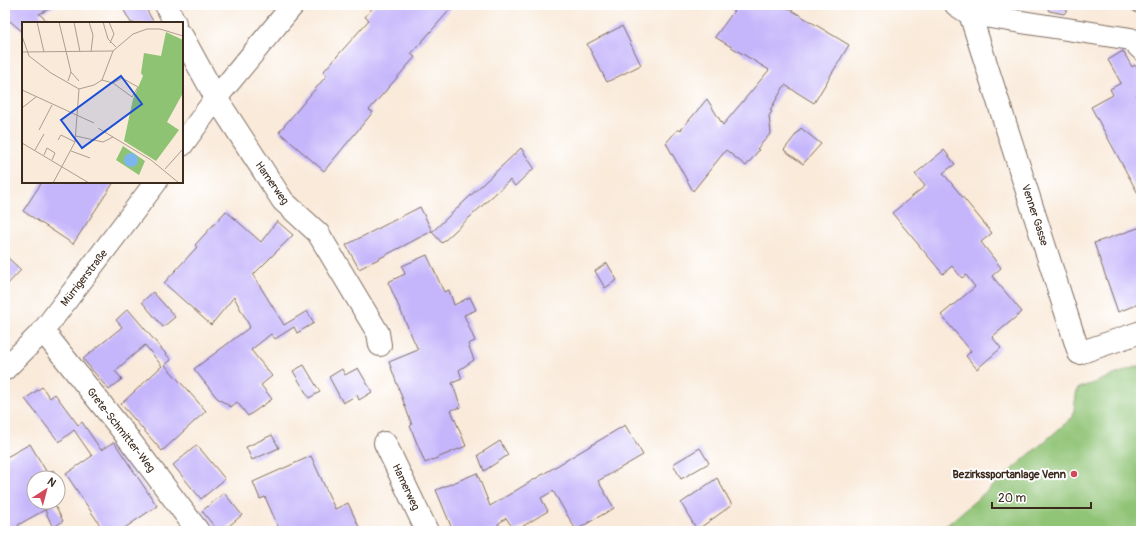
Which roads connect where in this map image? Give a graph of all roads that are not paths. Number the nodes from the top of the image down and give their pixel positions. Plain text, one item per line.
1 (166, 5) edge
2 (293, 5) edge
3 (963, 10) edge
4 (174, 22) edge
5 (183, 38) edge
6 (1141, 49) edge
7 (216, 98) junction
8 (183, 144) edge
9 (155, 183) edge
10 (43, 332) junction
11 (1141, 332) edge
12 (380, 345) dead end
13 (5, 369) edge
14 (385, 443) dead end
15 (198, 531) edge
16 (427, 531) edge

1 - 4 street
2 - 7 street
3 - 6 street, Venner Gasse
3 - 11 street, Venner Gasse
5 - 7 street, Hamerweg
7 - 8 street
7 - 12 street, Hamerweg
9 - 10 street, Mürrigerstraße
10 - 13 street, Mürrigerstraße
10 - 15 street, Grete-Schmitter-Weg
14 - 16 street, Hamerweg

